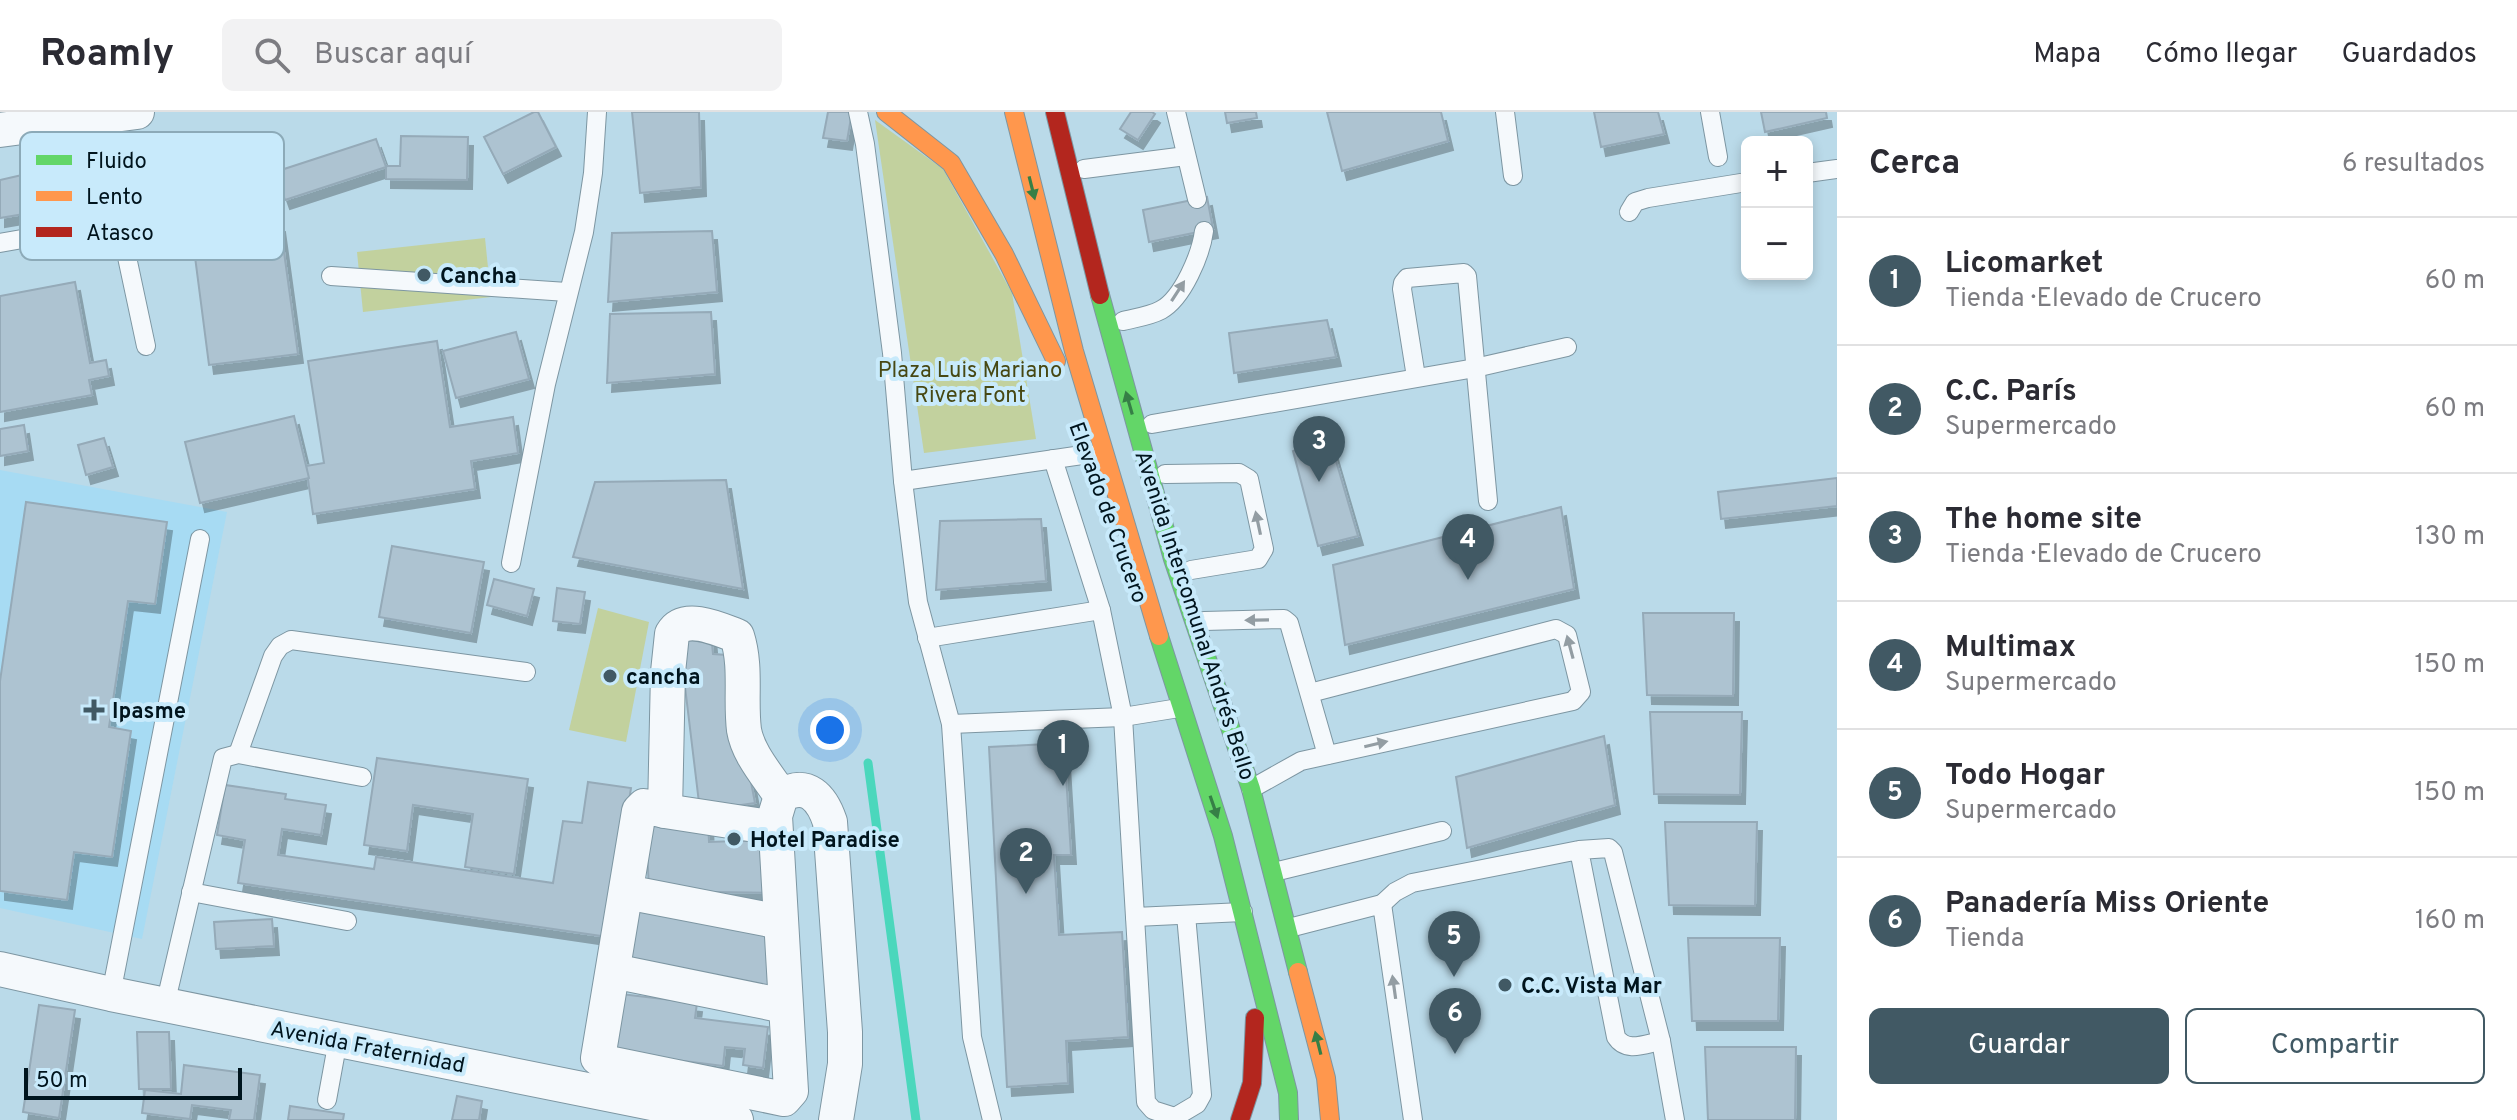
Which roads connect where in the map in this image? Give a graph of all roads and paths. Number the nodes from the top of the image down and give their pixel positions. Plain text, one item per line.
1 (137, 112) edge
2 (597, 112) edge
3 (858, 112) edge
4 (886, 112) edge
5 (1014, 112) edge
6 (1176, 112) edge
7 (1505, 112) edge
8 (1710, 112) edge
9 (1066, 113) edge
10 (96, 115) edge
11 (0, 130) edge
12 (1186, 156) junction
13 (1718, 157) dead end
14 (1084, 169) junction
15 (1837, 169) edge
16 (1813, 172) edge
17 (1513, 176) dead end
18 (1741, 183) edge
19 (1197, 199) dead end
20 (1629, 212) dead end
21 (1204, 231) dead end
22 (20, 239) edge
23 (0, 243) edge
24 (127, 260) edge
25 (1031, 269) dead end
26 (331, 276) dead end
27 (567, 292) junction
28 (1123, 321) junction
29 (146, 346) dead end
30 (1567, 347) dead end
31 (1475, 368) junction
32 (1416, 377) junction
33 (1070, 401) dead end
34 (1152, 424) junction
35 (1089, 454) junction
36 (1053, 459) junction
37 (1165, 474) junction
38 (903, 481) junction
39 (1488, 501) dead end
40 (200, 539) dead end
41 (511, 563) dead end
42 (1191, 570) junction
43 (1101, 610) junction
44 (1204, 621) junction
45 (927, 638) junction
46 (526, 672) dead end
47 (1310, 693) junction
48 (1179, 708) junction
49 (1123, 717) junction
50 (951, 724) junction
51 (238, 754) junction
52 (1327, 755) junction
53 (1241, 761) junction
54 (1201, 769) junction
55 (362, 777) dead end
56 (1251, 789) junction
57 (665, 811) junction
58 (778, 812) junction
59 (1442, 831) dead end
60 (1579, 850) junction
61 (1274, 872) junction
62 (191, 892) junction
63 (626, 892) junction
64 (1382, 904) junction
65 (1243, 912) junction
66 (1186, 915) junction
67 (1135, 917) junction
68 (347, 921) dead end
69 (781, 922) junction
70 (1289, 928) junction
71 (0, 969) edge
72 (613, 971) junction
73 (1259, 976) junction
74 (111, 994) junction
75 (165, 1005) junction
76 (785, 1006) junction
77 (338, 1040) junction
78 (1661, 1041) junction
79 (327, 1100) dead end
80 (1176, 1119) edge
81 (736, 1120) edge
82 (836, 1120) edge
83 (992, 1120) edge
84 (1240, 1120) edge
85 (1289, 1120) edge
86 (1330, 1120) edge
87 (1413, 1120) edge
88 (1675, 1120) edge

1 - 10 street
2 - 27 lane
3 - 38 lane
4 - 25 main road
5 -> 54 main road, Avenida Intercomunal Andrés Bello
6 - 12 lane
7 - 17 lane
8 - 13 lane
9 - 14 main road
53 -> 9 main road, Avenida Intercomunal Andrés Bello
10 - 11 street
12 - 14 lane
12 - 19 lane
14 - 28 main road
15 - 16 lane
18 - 20 lane
28 -> 21 lane
22 - 23 lane
24 - 29 lane
26 - 27 lane
27 - 41 lane
28 - 34 main road
30 - 31 lane
31 - 32 lane
31 - 32 lane
31 - 39 lane
32 - 34 lane
33 - 35 main road, Elevado de Crucero
34 - 37 main road
35 - 36 lane
35 - 48 main road, Elevado de Crucero
36 - 38 lane
36 - 43 lane
37 - 42 main road
42 -> 37 lane
38 - 45 lane
40 - 74 lane
42 - 44 main road
43 - 45 lane
43 - 49 lane
47 -> 44 lane
44 - 53 main road
45 - 50 lane
46 - 51 lane
47 - 52 lane
52 -> 47 lane
48 - 49 lane
48 - 54 main road, Elevado de Crucero
49 - 50 lane
49 - 67 lane
50 - 83 lane
51 - 55 lane
51 - 62 lane
52 - 56 lane
53 - 56 main road, Avenida Intercomunal Andrés Bello
54 -> 65 main road, Avenida Intercomunal Andrés Bello
56 - 61 main road, Avenida Intercomunal Andrés Bello
57 - 58 street
57 - 58 street
57 - 63 street
58 - 69 street
58 - 82 street
59 - 61 lane
60 - 64 lane
60 - 78 lane
60 - 78 lane
61 - 70 main road, Avenida Intercomunal Andrés Bello
62 - 68 lane
62 - 75 lane
63 - 69 street
63 - 72 street
64 - 70 lane
87 -> 64 lane
65 - 66 lane
65 - 73 main road, Avenida Intercomunal Andrés Bello
66 - 67 lane
66 - 80 lane
67 - 80 lane
69 - 76 street
86 -> 70 main road, Avenida Intercomunal Andrés Bello
71 - 74 street, Avenida Fraternidad
72 - 76 street
72 - 76 street
73 - 84 main road
73 - 85 main road, Avenida Intercomunal Andrés Bello
74 - 75 street, Avenida Fraternidad
75 - 77 street, Avenida Fraternidad
77 - 79 lane
77 - 81 street, Avenida Fraternidad
78 - 88 lane

